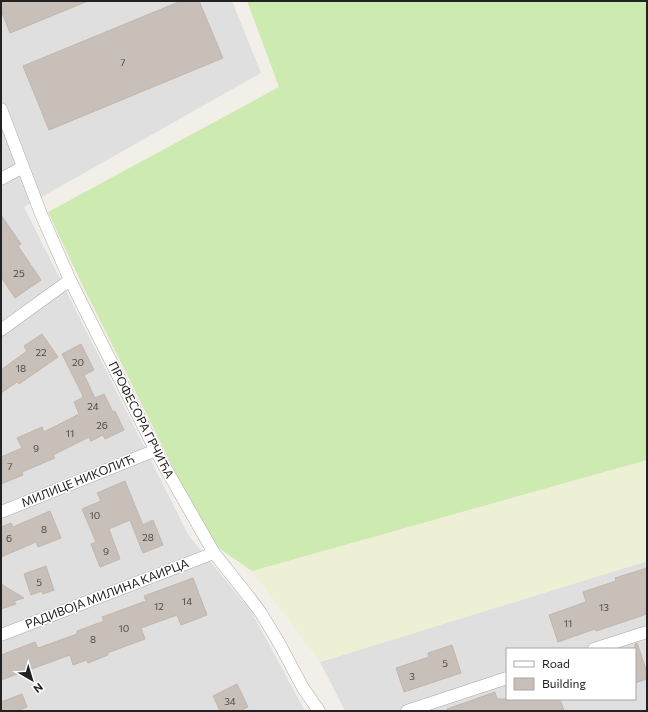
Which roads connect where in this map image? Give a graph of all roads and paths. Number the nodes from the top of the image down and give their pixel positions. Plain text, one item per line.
1 (1, 109) edge
2 (22, 167) junction
3 (1, 179) edge
4 (70, 280) junction
5 (1, 330) edge
6 (156, 450) junction
7 (1, 512) edge
8 (214, 553) junction
9 (647, 632) edge
10 (1, 635) edge
11 (597, 648) edge
12 (506, 678) edge
13 (319, 711) edge
14 (407, 711) edge

1 - 2 street, ПРОФЕСОРА ГРЧИЋА
2 - 3 street
2 - 4 street, ПРОФЕСОРА ГРЧИЋА
4 - 5 street
4 - 6 street, ПРОФЕСОРА ГРЧИЋА
6 - 7 street, МИЛИЦЕ НИКОЛИЋ
6 - 8 street, ПРОФЕСОРА ГРЧИЋА
8 - 10 street, РАДИВОЈА МИЛИНА КАИРЦА
8 - 13 street, ПРОФЕСОРА ГРЧИЋА
9 - 11 street
12 - 14 street

